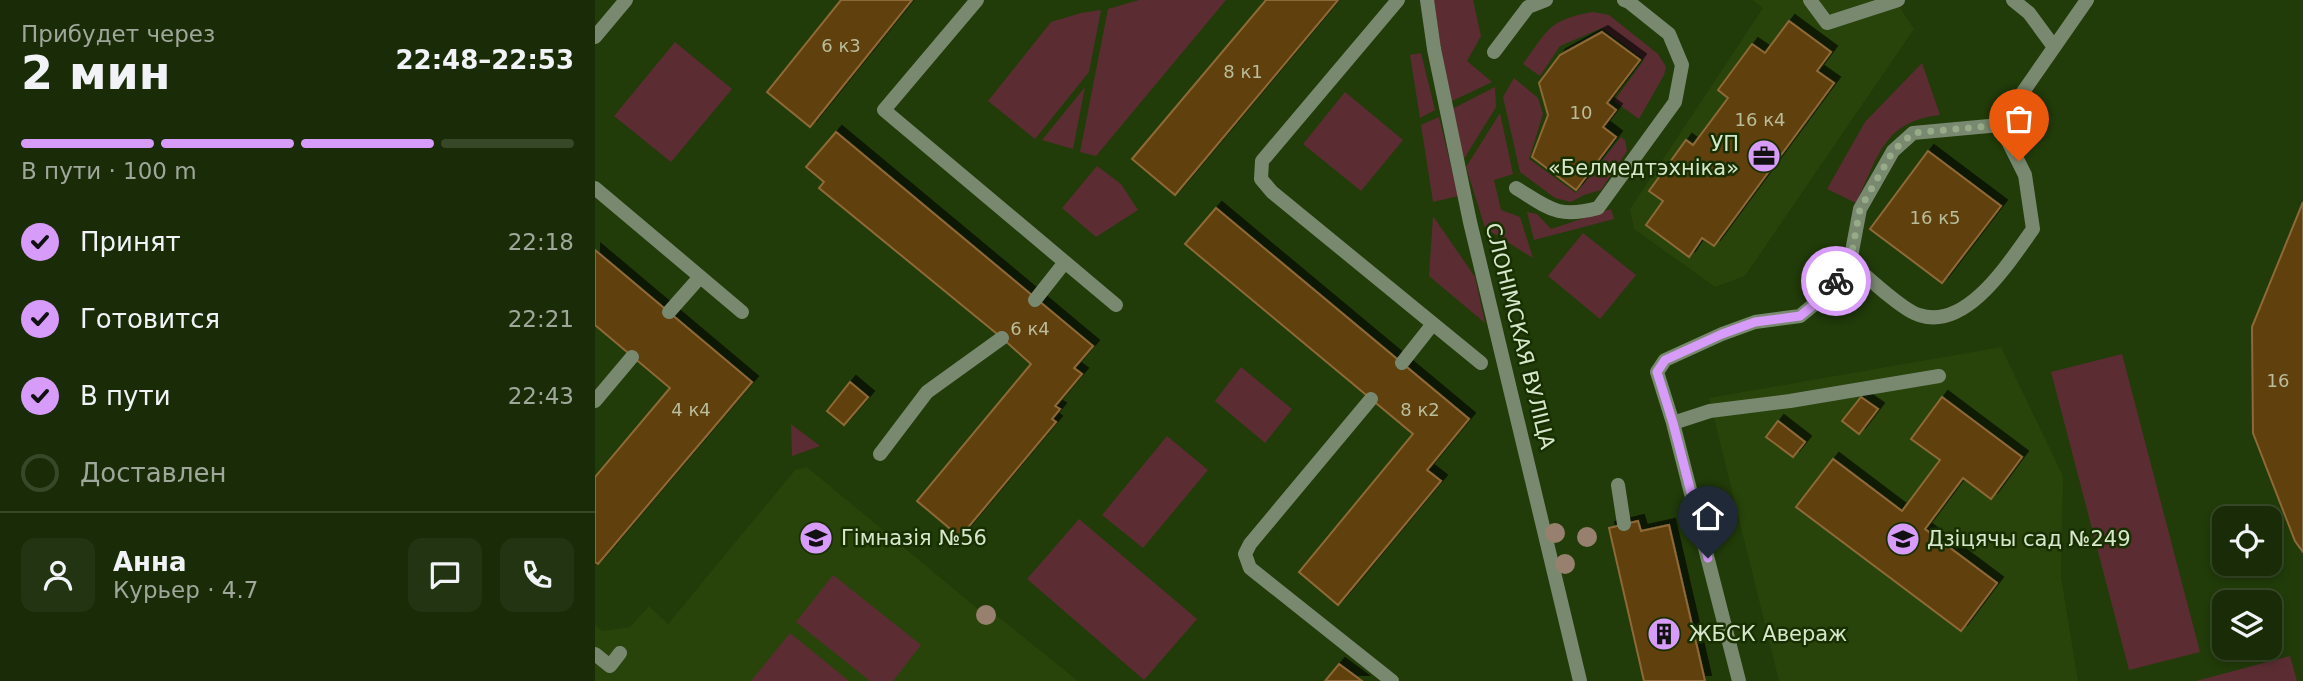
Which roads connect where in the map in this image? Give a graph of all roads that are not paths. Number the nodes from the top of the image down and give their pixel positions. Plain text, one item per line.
1 (626, 0) edge
2 (977, 0) edge
3 (1398, 0) edge
4 (1427, 0) edge
5 (1546, 0) edge
6 (1623, 0) edge
7 (1810, 0) edge
8 (1898, 0) edge
9 (2013, 0) edge
10 (2087, 0) edge
11 (595, 37) edge
12 (2054, 47) junction
13 (1494, 52) dead end
14 (2000, 125) junction
15 (595, 188) edge
16 (1516, 188) dead end
17 (1065, 262) junction
18 (1850, 262) junction
19 (700, 277) junction
20 (1035, 300) dead end
21 (1116, 305) dead end
22 (669, 312) dead end
23 (742, 312) dead end
24 (1432, 325) junction
25 (1002, 338) dead end
26 (632, 357) dead end
27 (1402, 363) dead end
28 (1481, 363) dead end
29 (1939, 376) dead end
30 (1371, 399) dead end
31 (595, 401) edge
32 (1673, 423) junction
33 (880, 454) dead end
34 (1618, 485) dead end
35 (1624, 524) dead end
36 (620, 653) dead end
37 (595, 654) edge
38 (1392, 681) edge
39 (1580, 681) edge
40 (1739, 681) edge

1 - 11 street
2 - 17 street
3 - 24 street
4 - 39 street, СЛОНІМСКАЯ ВУЛІЦА
5 - 13 street
6 - 16 street
7 - 8 street
9 - 12 street
10 - 12 street
12 - 14 street
14 - 18 street
14 - 18 street
15 - 19 street
17 - 20 street
17 - 21 street
18 - 32 street
19 - 22 street
19 - 23 street
24 - 27 street
24 - 28 street
25 - 33 street
26 - 31 street
29 - 32 street
30 - 38 street
32 - 40 street
34 - 35 street
36 - 37 street

